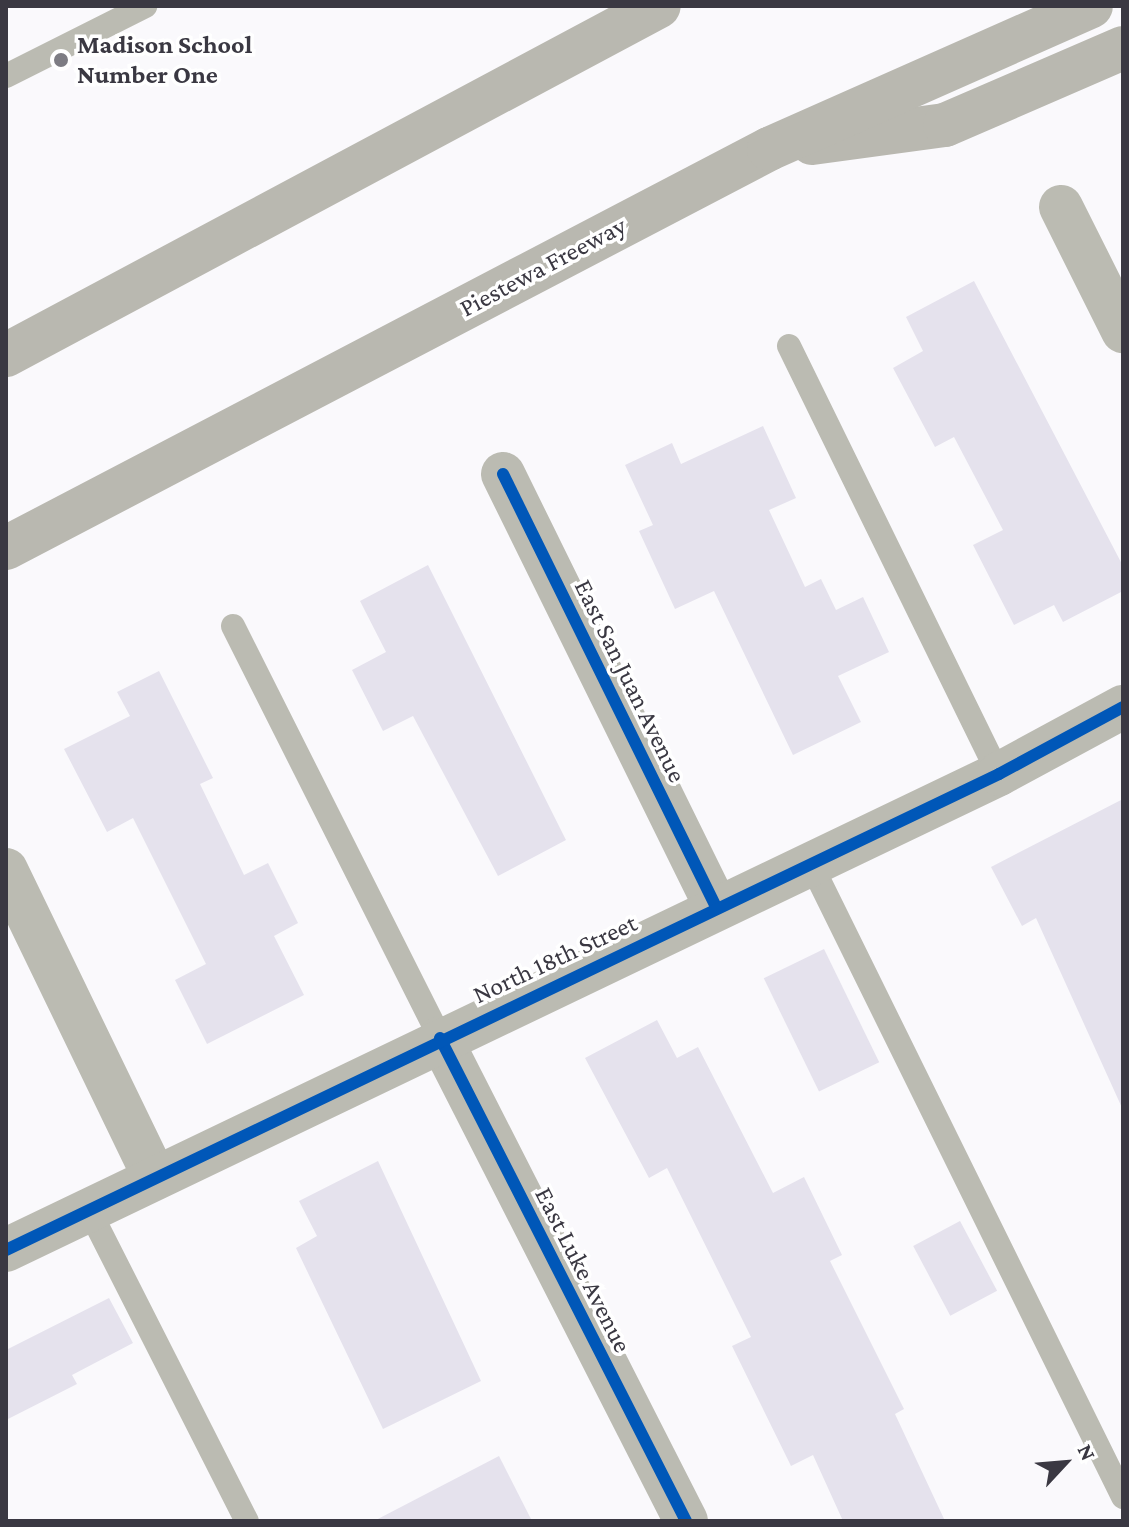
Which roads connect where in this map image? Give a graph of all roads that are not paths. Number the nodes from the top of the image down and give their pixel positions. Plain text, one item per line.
1 (145, 6) edge
2 (659, 6) edge
3 (1091, 6) edge
4 (1123, 48) edge
5 (6, 76) edge
6 (769, 149) junction
7 (1061, 207) dead end
8 (1123, 331) edge
9 (789, 346) dead end
10 (6, 355) edge
11 (503, 474) dead end
12 (6, 548) edge
13 (233, 626) dead end
14 (1123, 707) edge
15 (999, 774) junction
16 (810, 862) junction
17 (6, 870) edge
18 (716, 907) junction
19 (440, 1038) junction
20 (155, 1178) junction
21 (89, 1210) junction
22 (6, 1250) edge
23 (1123, 1497) edge
24 (247, 1521) edge
25 (686, 1521) edge

1 - 5 lane
2 - 10 highway
3 - 6 highway, Piestewa Freeway
4 - 6 highway
6 - 12 highway, Piestewa Freeway
7 - 8 street
9 - 15 lane
11 - 18 street, East San Juan Avenue
13 - 19 lane
14 - 15 street, North 18th Street
15 - 16 street, North 18th Street
16 - 18 street, North 18th Street
16 - 23 lane
17 - 20 street
18 - 19 street, North 18th Street
19 - 20 street, North 18th Street
19 - 25 street, East Luke Avenue
20 - 21 street, North 18th Street
21 - 22 street, North 18th Street
21 - 24 lane

